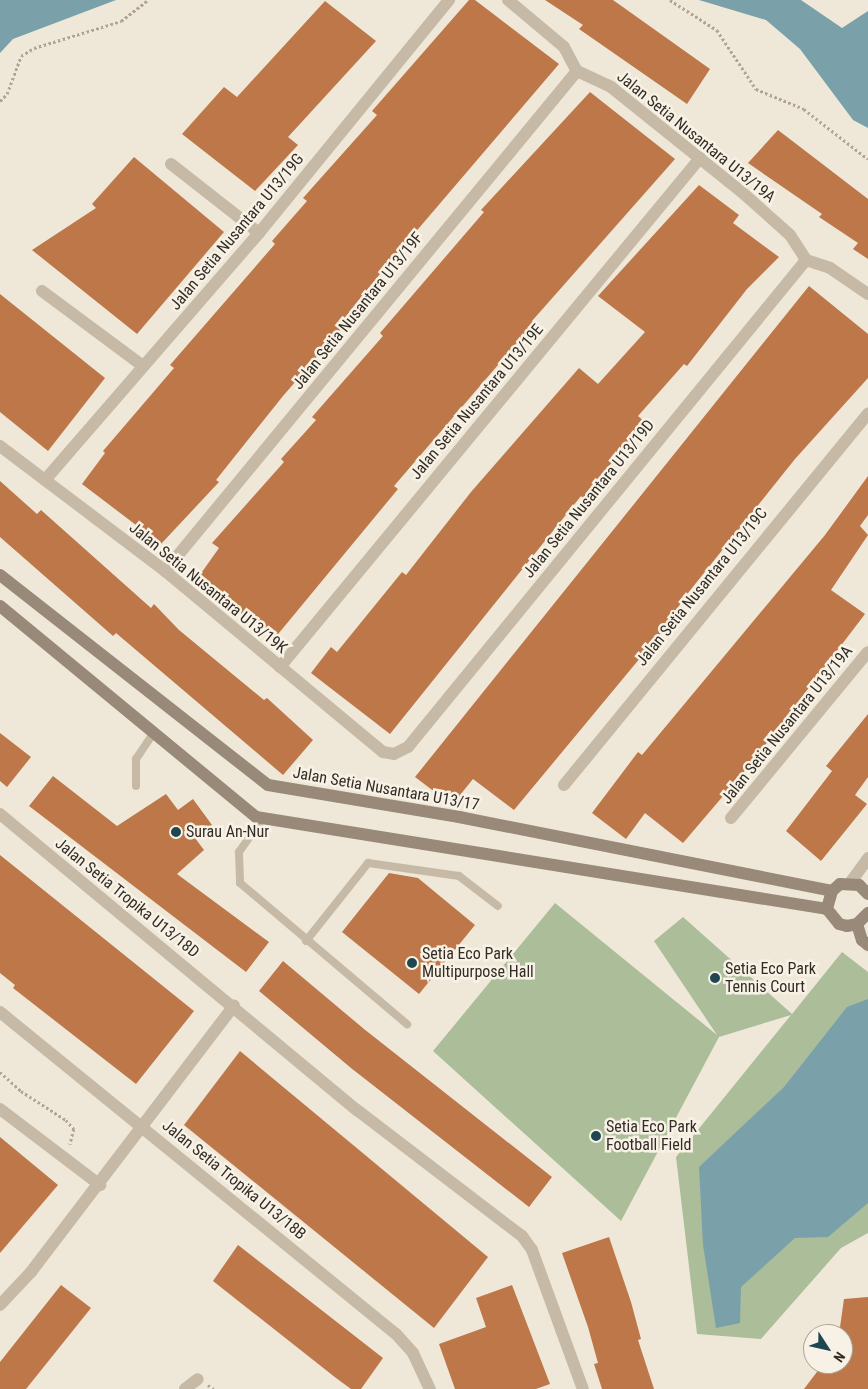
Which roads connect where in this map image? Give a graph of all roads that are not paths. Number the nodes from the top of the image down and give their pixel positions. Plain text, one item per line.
1 (449, 0) edge
2 (508, 0) edge
3 (576, 71) junction
4 (700, 158) junction
5 (171, 164) dead end
6 (259, 233) junction
7 (806, 260) junction
8 (42, 291) dead end
9 (868, 294) edge
10 (143, 366) junction
11 (868, 413) edge
12 (0, 446) edge
13 (45, 480) junction
14 (165, 571) junction
15 (0, 576) edge
16 (0, 606) edge
17 (868, 652) edge
18 (280, 667) junction
19 (154, 732) junction
20 (394, 754) joint
21 (564, 785) dead end
22 (136, 786) dead end
23 (0, 814) edge
24 (263, 818) junction
25 (731, 818) dead end
26 (868, 858) edge
27 (850, 883) junction
28 (832, 891) junction
29 (868, 894) edge
30 (498, 906) dead end
31 (827, 909) junction
32 (868, 913) edge
33 (857, 924) junction
34 (306, 941) junction
35 (868, 945) edge
36 (234, 1006) junction
37 (0, 1012) edge
38 (407, 1024) dead end
39 (0, 1109) edge
40 (144, 1127) junction
41 (100, 1185) junction
42 (0, 1305) edge
43 (198, 1379) dead end
44 (185, 1389) edge
45 (430, 1389) edge
46 (583, 1389) edge

1 - 6 street, Jalan Setia Nusantara U13/19G
2 - 3 street
3 - 4 street, Jalan Setia Nusantara U13/19A
3 - 14 street, Jalan Setia Nusantara U13/19F
4 - 7 street, Jalan Setia Nusantara U13/19A
4 - 18 street, Jalan Setia Nusantara U13/19E
5 - 6 street
6 - 10 street, Jalan Setia Nusantara U13/19G
7 - 9 street
7 - 20 street, Jalan Setia Nusantara U13/19D
8 - 10 street
10 - 13 street, Jalan Setia Nusantara U13/19G
11 - 21 street, Jalan Setia Nusantara U13/19C
12 - 13 street, Jalan Setia Nusantara U13/19K
13 - 14 street, Jalan Setia Nusantara U13/19K
14 - 18 street, Jalan Setia Nusantara U13/19K
15 - 28 main road, Jalan Setia Nusantara U13/17
16 - 19 main road
17 - 25 street, Jalan Setia Nusantara U13/19A
18 - 20 street, Jalan Setia Nusantara U13/19K
19 - 22 lane
19 - 24 main road
23 - 36 street, Jalan Setia Tropika U13/18D
24 - 31 main road
24 - 34 lane
26 - 27 street
27 - 28 main road
27 - 29 main road
28 - 31 main road
30 - 34 lane
31 - 33 main road
32 - 33 main road
33 - 35 main road
34 - 38 lane
36 - 40 street
36 - 46 street, Jalan Setia Tropika U13/18D
37 - 40 street, Jalan Setia Tropika U13/18B
39 - 41 street
40 - 41 street
40 - 45 street, Jalan Setia Tropika U13/18B
41 - 42 street
43 - 44 street

